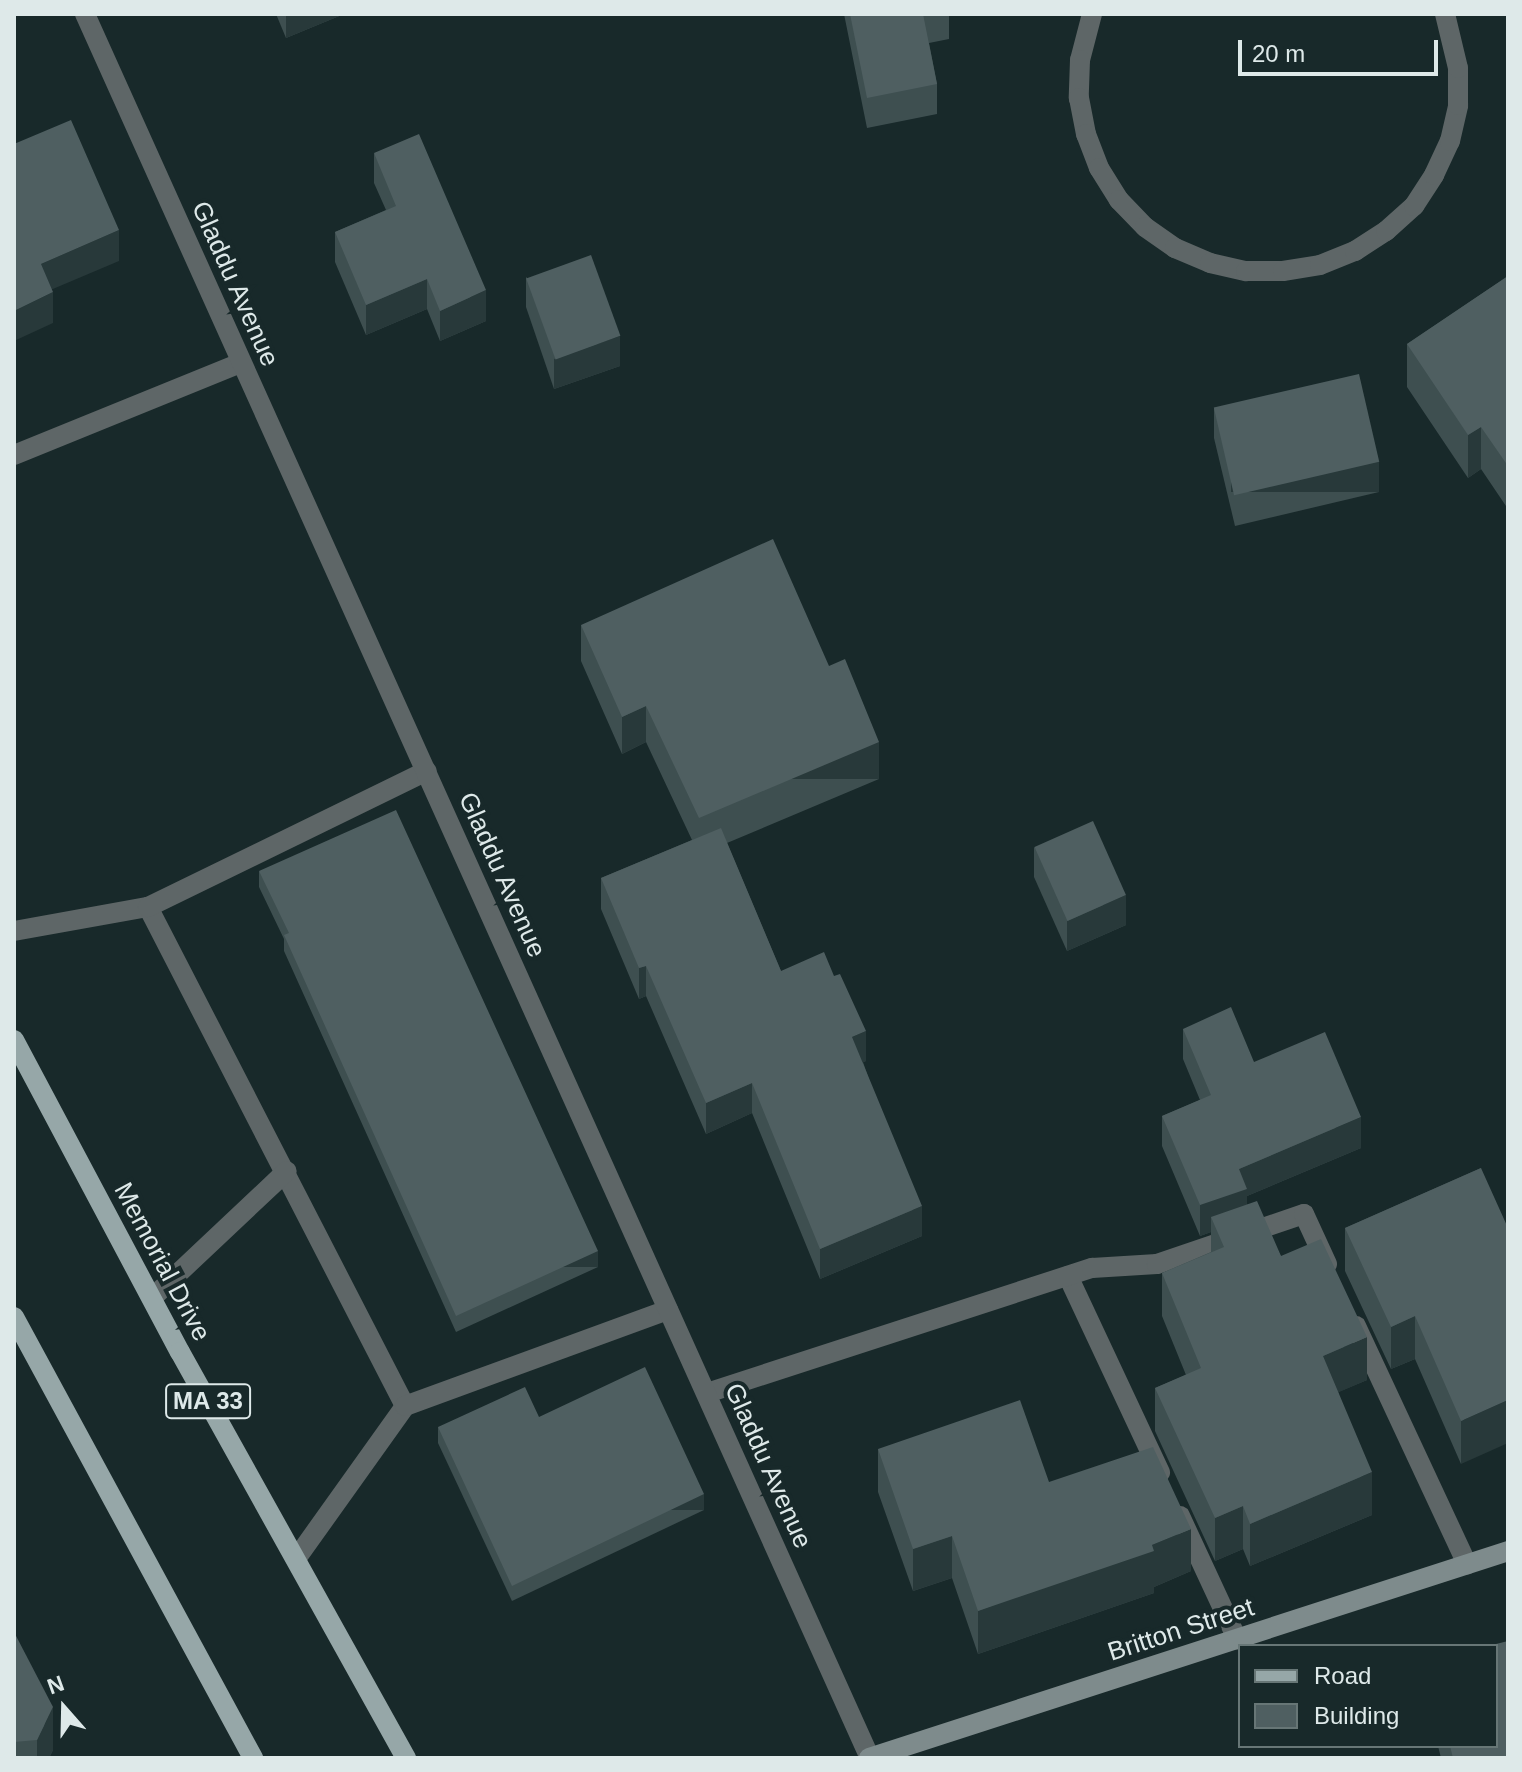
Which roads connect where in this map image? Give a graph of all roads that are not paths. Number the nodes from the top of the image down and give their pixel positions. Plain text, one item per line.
1 (85, 14) edge
2 (1092, 14) edge
3 (1445, 14) edge
4 (241, 363) junction
5 (14, 455) edge
6 (427, 771) junction
7 (148, 907) junction
8 (14, 931) edge
9 (14, 1040) edge
10 (287, 1171) junction
11 (1068, 1276) junction
12 (1336, 1284) edge
13 (152, 1298) junction
14 (668, 1310) junction
15 (1349, 1312) edge
16 (14, 1317) edge
17 (707, 1393) junction
18 (405, 1406) junction
19 (1508, 1551) edge
20 (296, 1559) junction
21 (1467, 1564) junction
22 (1237, 1639) junction
23 (253, 1758) edge
24 (406, 1758) edge
25 (870, 1758) edge

1 - 4 street, Gladdu Avenue
2 - 3 street
4 - 5 street
4 - 6 street, Gladdu Avenue
6 - 7 street
6 - 14 street, Gladdu Avenue
7 - 8 street
7 - 10 street
9 - 13 main road, Memorial Drive / MA 33
10 - 13 street
10 - 18 street
11 - 12 street
11 - 17 street
11 - 22 street
13 - 20 main road, Memorial Drive / MA 33
14 - 17 street, Gladdu Avenue
14 - 18 street
15 - 21 street
16 - 23 main road
17 - 25 street, Gladdu Avenue
18 - 20 street
19 - 21 street, Britton Street
20 - 24 main road, Memorial Drive / MA 33
21 - 22 street, Britton Street
22 - 25 street, Britton Street

